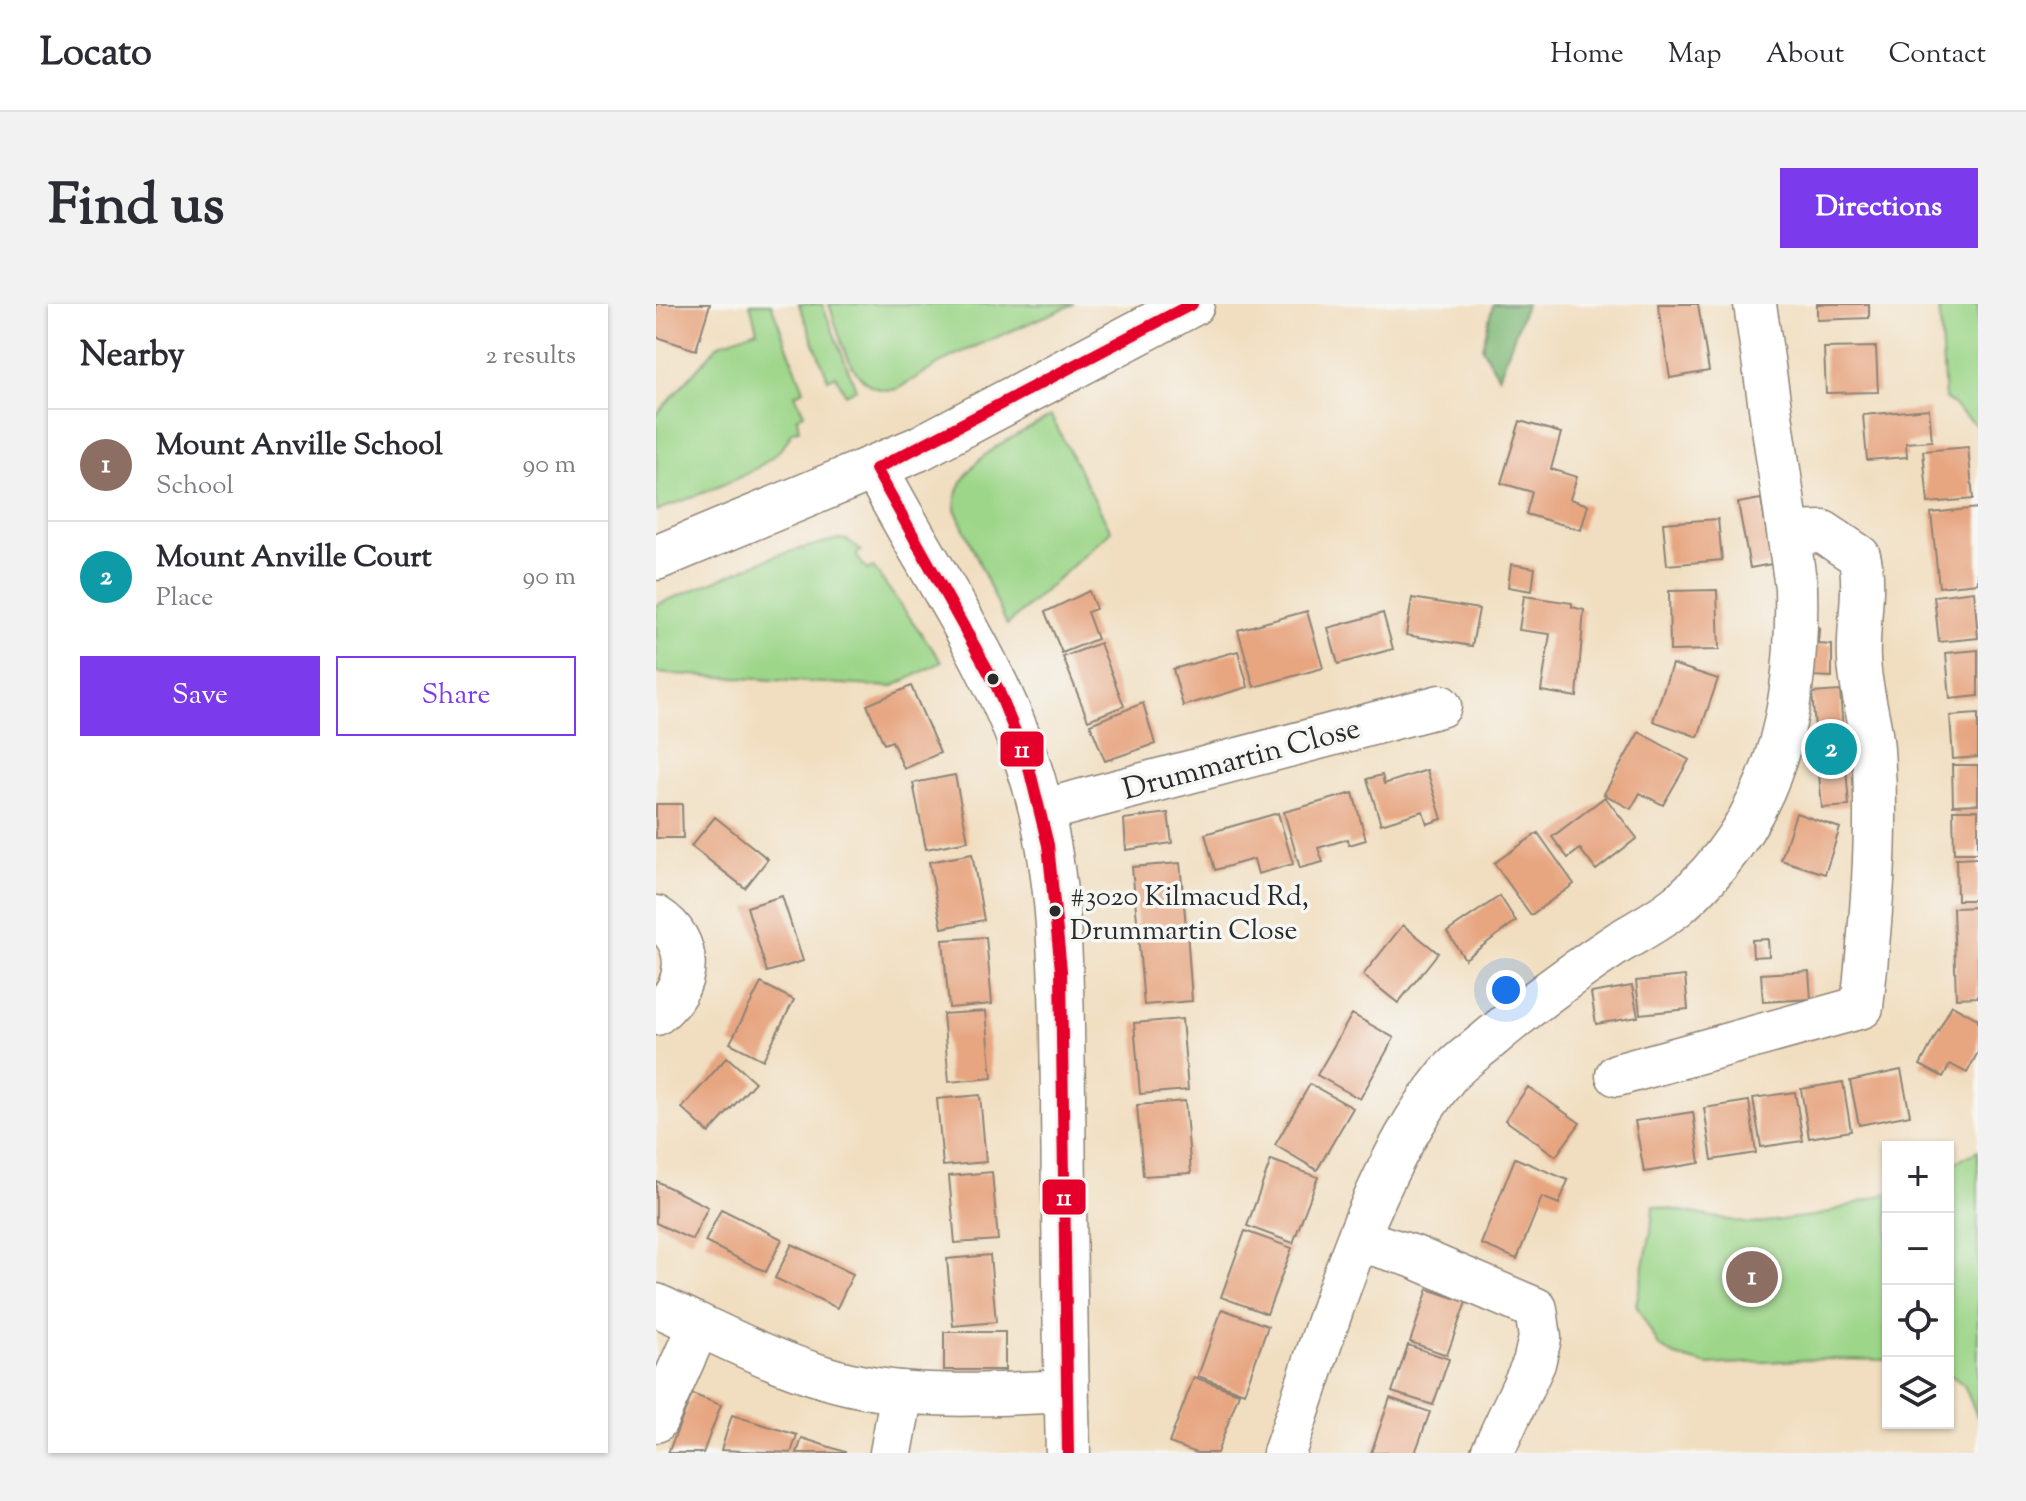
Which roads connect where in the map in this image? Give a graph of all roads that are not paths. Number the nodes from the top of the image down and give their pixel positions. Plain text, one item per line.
1 (1192, 304) edge
2 (1755, 304) edge
3 (876, 469) junction
4 (1789, 533) junction
5 (656, 558) edge
6 (1440, 706) dead end
7 (1041, 811) junction
8 (656, 917) edge
9 (656, 1014) edge
10 (1617, 1075) dead end
11 (1359, 1240) junction
12 (656, 1305) edge
13 (699, 1325) junction
14 (1066, 1391) junction
15 (902, 1392) junction
16 (656, 1421) edge
17 (891, 1453) edge
18 (1068, 1453) edge
19 (1284, 1453) edge
20 (1492, 1453) edge

1 - 3 main road
2 - 4 street
3 - 5 main road
3 - 7 main road
4 - 10 street
4 - 11 street
6 - 7 street, Drummartin Close
7 - 14 main road
8 - 9 street
11 - 19 street
11 - 20 street
12 - 13 street
13 - 15 street
13 - 16 street
14 - 15 street
14 - 18 main road
15 - 17 street

